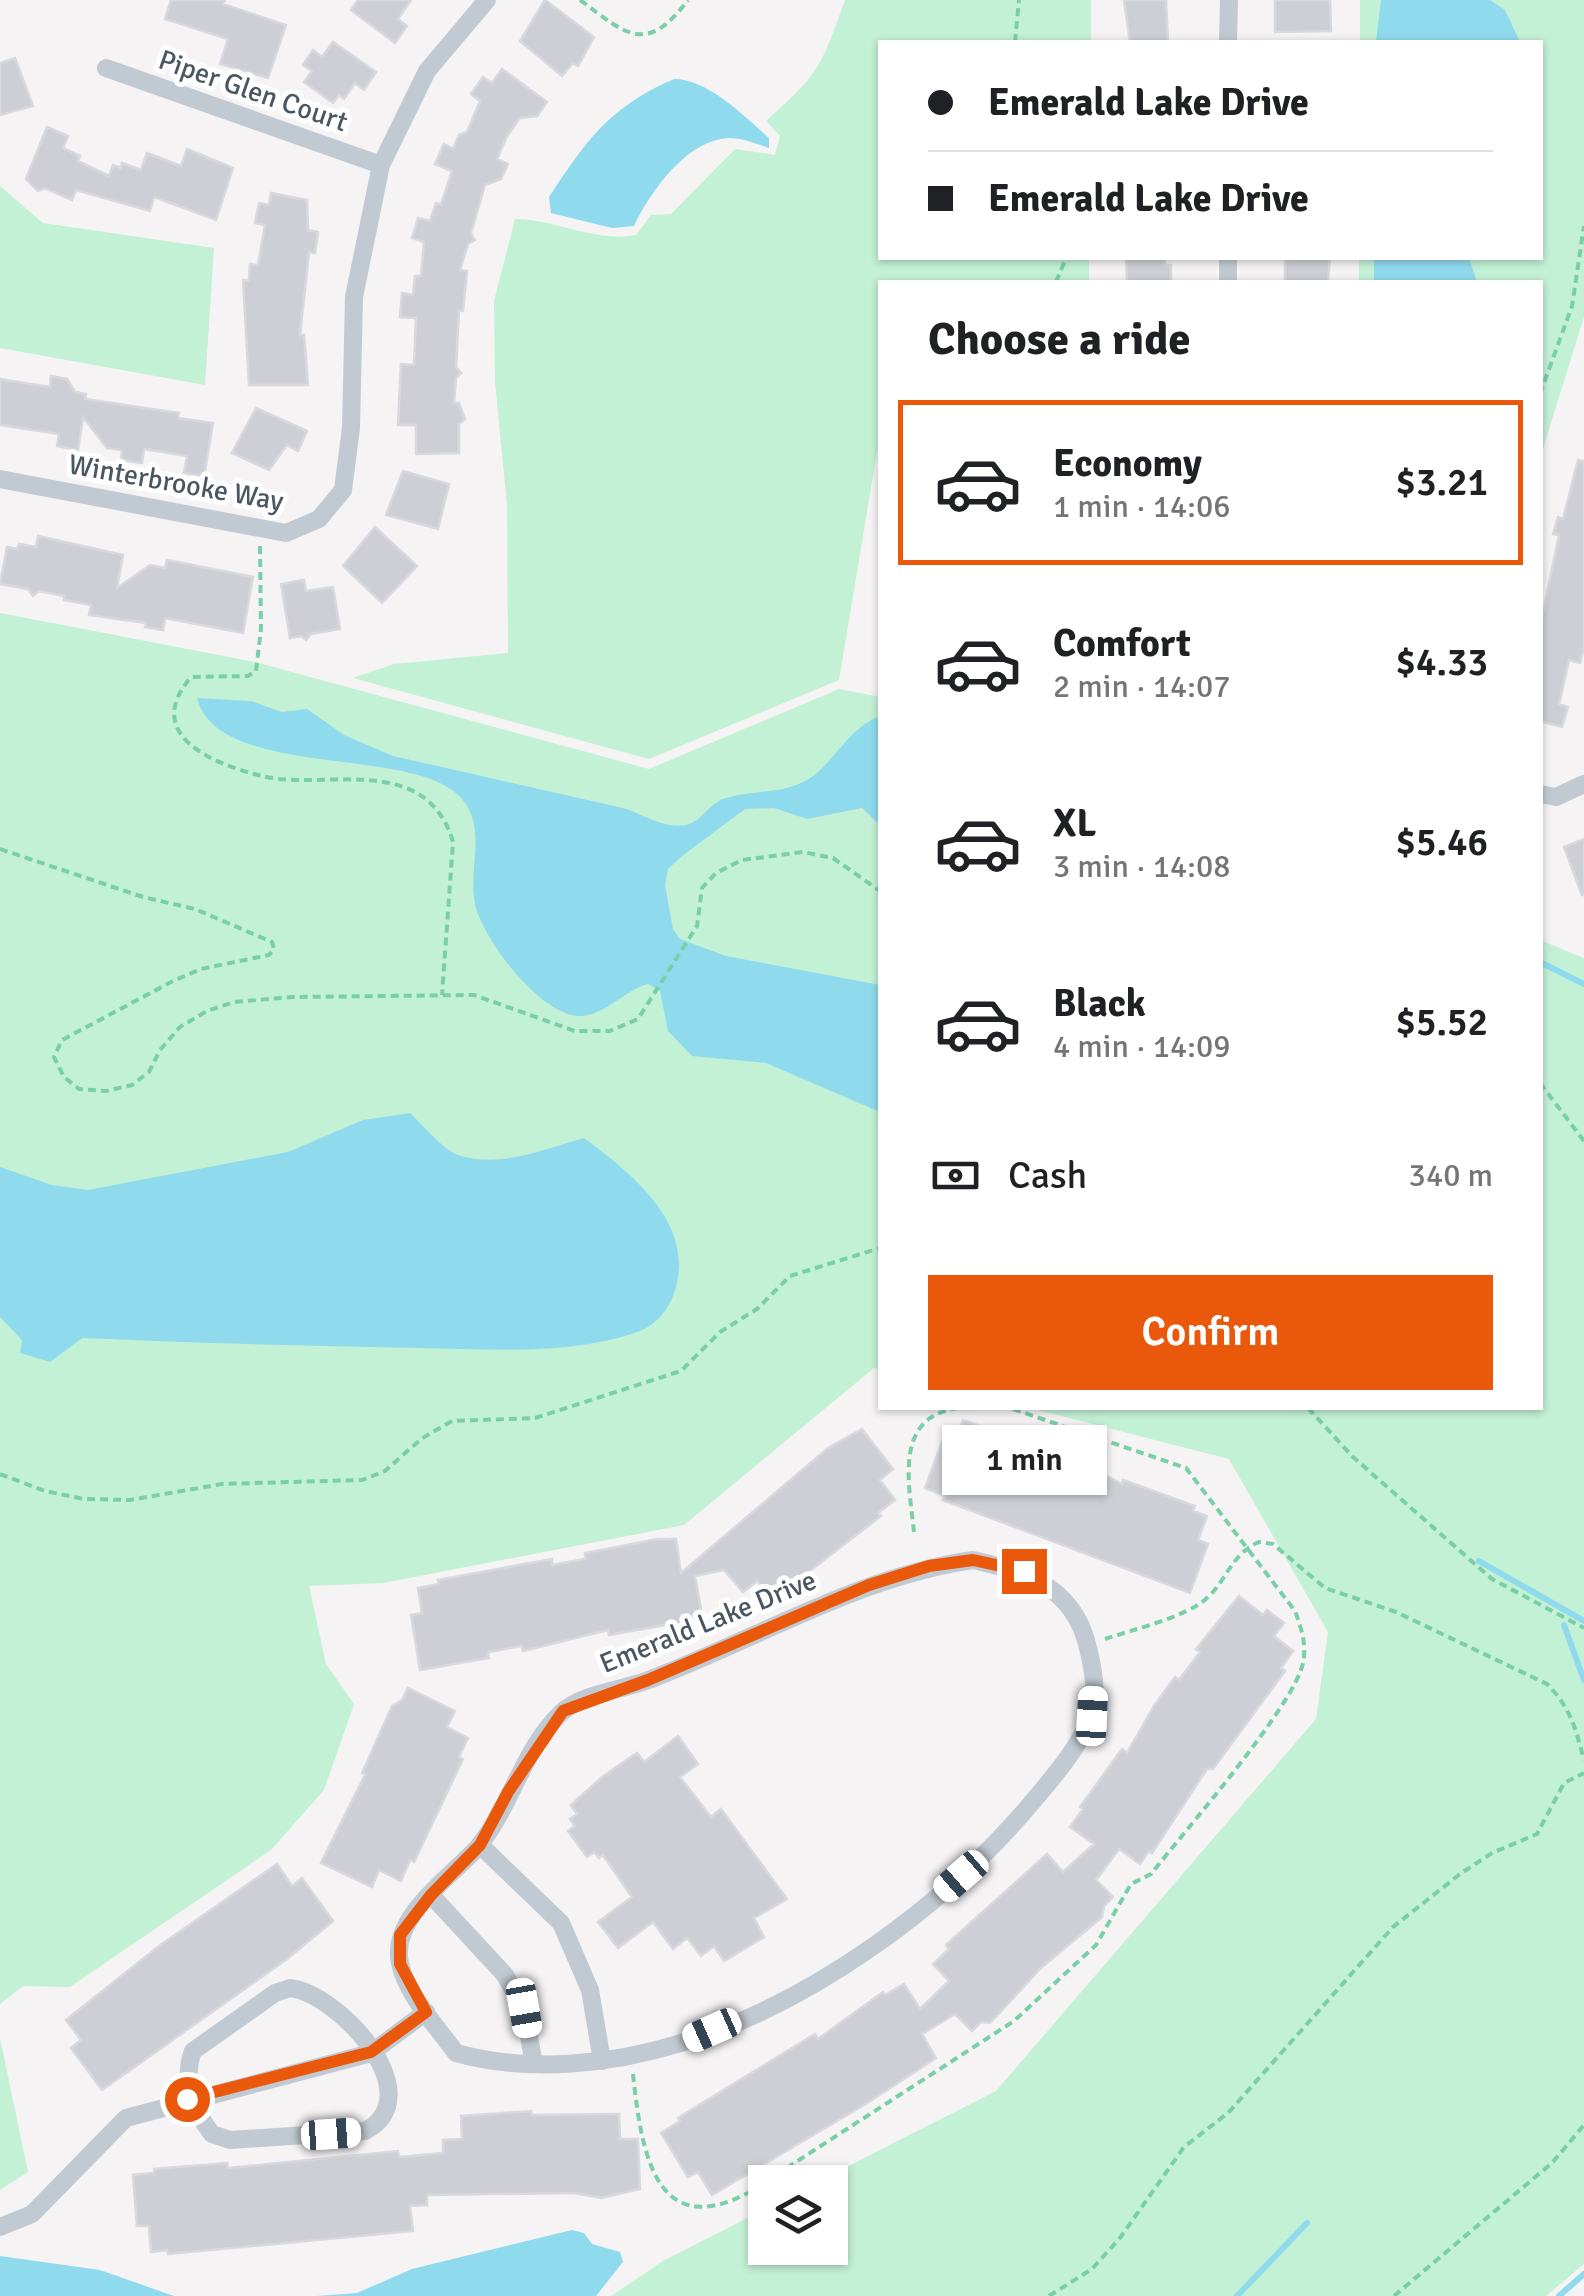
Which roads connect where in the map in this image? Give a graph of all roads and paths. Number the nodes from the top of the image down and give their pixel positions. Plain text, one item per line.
1 (487, 0) edge
2 (580, 0) edge
3 (688, 0) edge
4 (1019, 0) edge
5 (1228, 0) edge
6 (1015, 40) edge
7 (1228, 40) edge
8 (106, 68) dead end
9 (381, 166) junction
10 (1584, 226) edge
11 (1543, 386) edge
12 (0, 479) edge
13 (257, 528) junction
14 (1584, 784) edge
15 (1543, 795) edge
16 (0, 850) edge
17 (878, 890) edge
18 (442, 995) junction
19 (1543, 1087) edge
20 (1584, 1140) edge
21 (878, 1249) edge
22 (949, 1410) edge
23 (1016, 1410) edge
24 (1310, 1410) edge
25 (0, 1474) edge
26 (914, 1532) dead end
27 (1247, 1548) junction
28 (1584, 1628) edge
29 (1088, 1646) junction
30 (1584, 1760) edge
31 (1584, 1773) edge
32 (480, 1845) junction
33 (431, 1895) junction
34 (426, 2012) junction
35 (371, 2052) junction
36 (631, 2055) junction
37 (602, 2061) junction
38 (534, 2064) junction
39 (192, 2098) junction
40 (1584, 2125) edge
41 (792, 2165) edge
42 (748, 2192) edge
43 (0, 2227) edge
44 (1049, 2296) edge
45 (1394, 2296) edge

1 - 9 street, Winterbrooke Way
2 - 3 path
4 - 6 path
5 - 7 street
8 - 9 street, Piper Glen Court
9 - 13 street, Winterbrooke Way
10 - 11 path
12 - 13 street, Winterbrooke Way
13 - 18 path
14 - 15 street
16 - 18 path
17 - 18 path
19 - 20 path
21 - 25 path
22 - 26 path
23 - 27 path
24 - 28 path
27 - 29 path
27 - 30 path
27 - 41 path
29 - 32 street, Emerald Lake Drive
29 - 36 street, Emerald Lake Drive
31 - 44 path
32 - 33 street, Emerald Lake Drive
32 - 37 street
33 - 34 street, Emerald Lake Drive
33 - 38 street
34 - 35 street
34 - 38 street, Emerald Lake Drive
35 - 39 street
35 - 39 street
35 - 39 street
36 - 37 street, Emerald Lake Drive
36 - 42 path
37 - 38 street, Emerald Lake Drive
39 - 43 street
40 - 45 path

